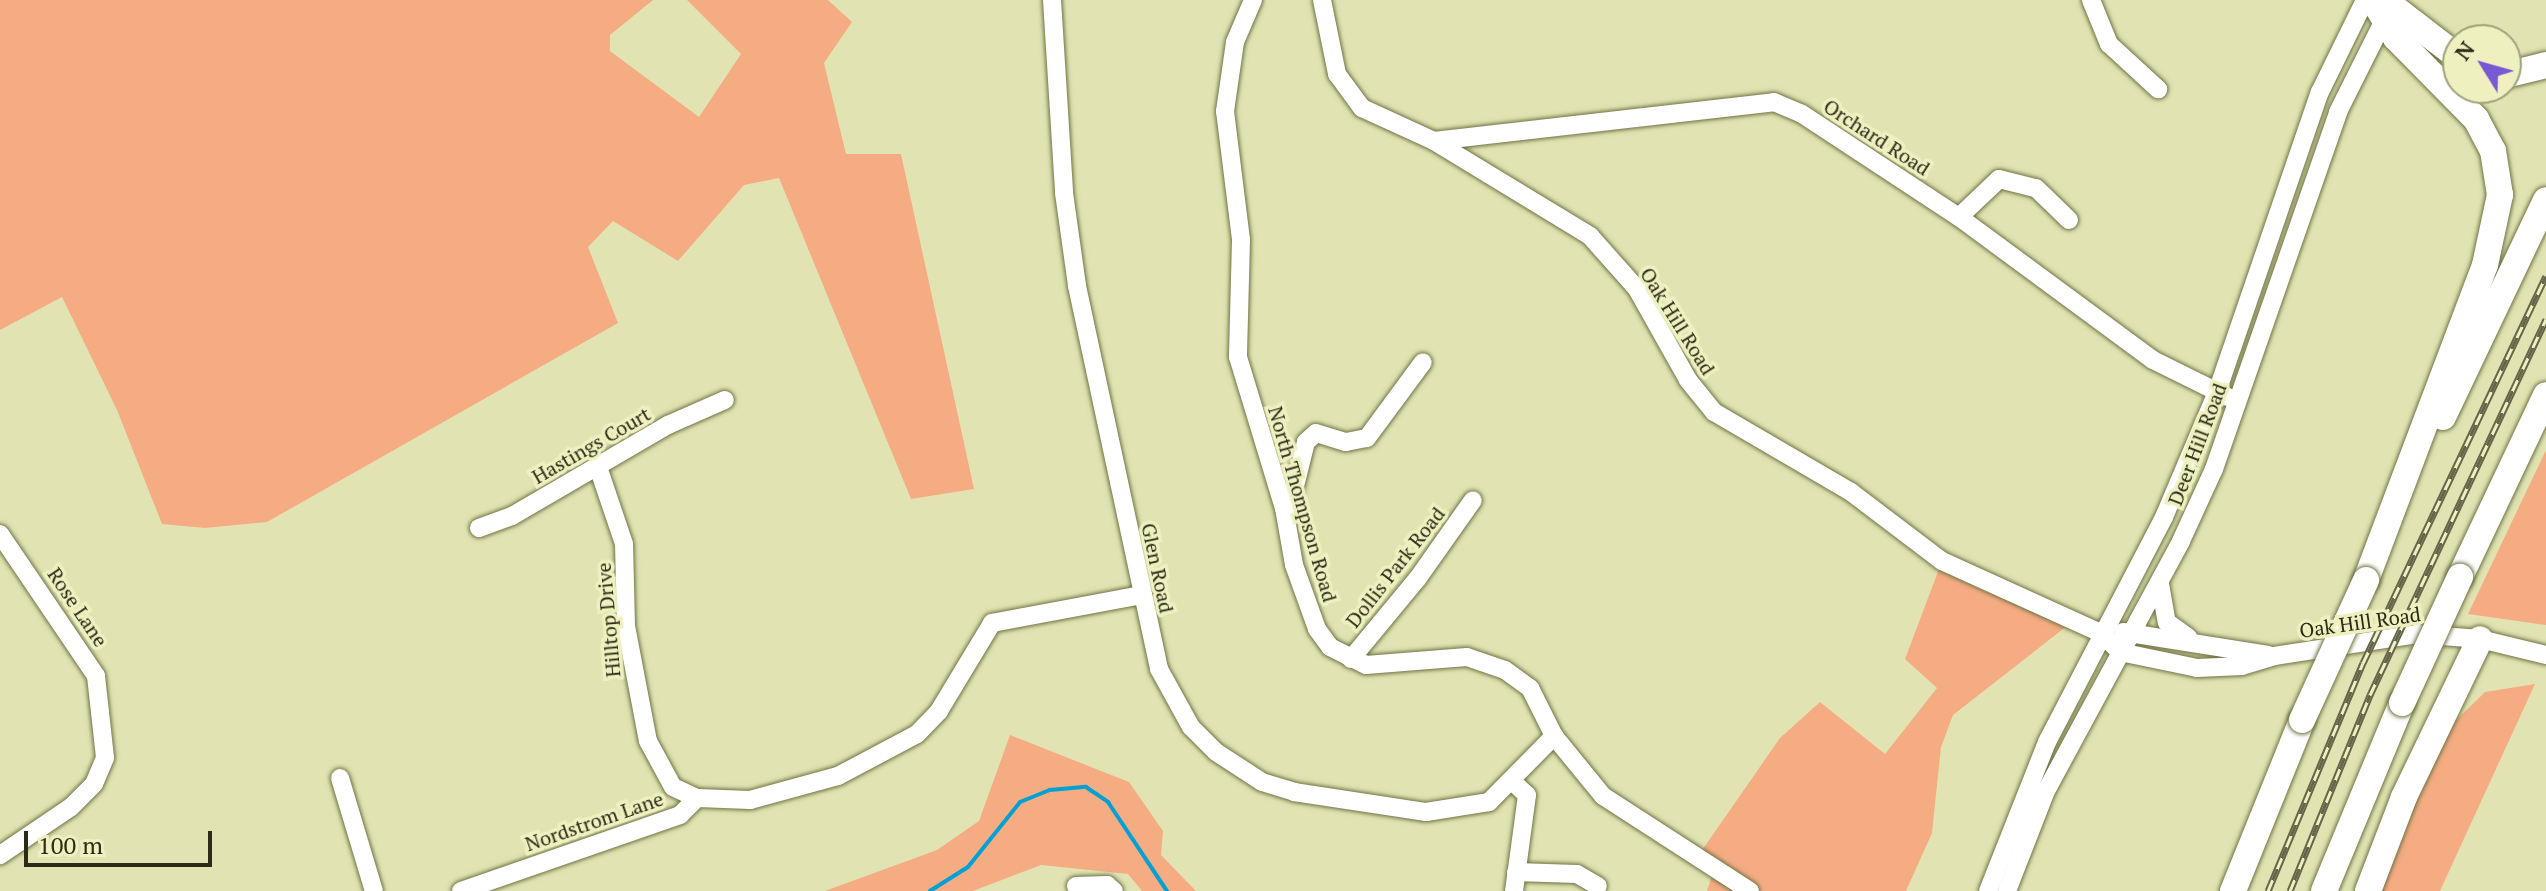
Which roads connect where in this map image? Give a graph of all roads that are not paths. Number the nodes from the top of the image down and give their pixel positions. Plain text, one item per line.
1 (1052, 0) edge
2 (1253, 0) edge
3 (1322, 0) edge
4 (2091, 0) edge
5 (2365, 0) edge
6 (2386, 5) edge
7 (2442, 45) edge
8 (2546, 65) edge
9 (2522, 71) edge
10 (2158, 89) dead end
11 (1434, 141) junction
12 (2546, 200) edge
13 (1959, 217) junction
14 (2069, 220) dead end
15 (1423, 362) dead end
16 (2217, 392) junction
17 (2546, 395) edge
18 (725, 400) dead end
19 (2237, 402) junction
20 (598, 467) junction
21 (1473, 500) dead end
22 (1284, 508) junction
23 (479, 528) dead end
24 (0, 534) edge
25 (2366, 580) junction
26 (2160, 581) junction
27 (1141, 595) junction
28 (2132, 631) junction
29 (2103, 634) junction
30 (2480, 639) junction
31 (2217, 648) junction
32 (2120, 652) junction
33 (2546, 655) edge
34 (2274, 656) junction
35 (1351, 659) junction
36 (1554, 736) junction
37 (340, 778) dead end
38 (1513, 782) junction
39 (697, 798) junction
40 (0, 855) edge
41 (1516, 872) junction
42 (1076, 886) dead end
43 (1598, 886) dead end
44 (374, 891) edge
45 (461, 891) edge
46 (1114, 891) edge
47 (1514, 891) edge
48 (1750, 891) edge
49 (1988, 891) edge
50 (2007, 891) edge
51 (2233, 891) edge
52 (2324, 891) edge
53 (2368, 891) edge

1 - 27 street, Glen Road
2 - 22 street, North Thompson Road
3 - 11 street, Oak Hill Road
4 - 10 street
5 - 16 street, Deer Hill Road
6 - 7 highway
6 - 19 street, Deer Hill Road
6 - 25 highway
8 - 9 highway
11 - 13 street, Orchard Road
11 - 29 street, Oak Hill Road
12 - 25 highway
13 - 14 street
13 - 16 street, Orchard Road
15 - 22 street
16 - 19 street, Orchard Road
16 - 29 street, Deer Hill Road
17 - 52 highway, bridge
18 - 20 street, Hastings Court
19 - 26 street, Deer Hill Road
20 - 23 street, Hastings Court
20 - 39 street, Hilltop Drive
21 - 35 street, Dollis Park Road
22 - 35 street, North Thompson Road
24 - 40 street, Rose Lane
25 - 51 highway, bridge
26 - 28 street, Deer Hill Road
26 - 31 street
27 - 38 street, Glen Road
27 - 39 street
28 - 29 street, Oak Hill Road
28 - 31 street, Oak Hill Road
28 - 32 street, Deer Hill Road
29 - 32 street, Oak Hill Road
29 - 49 street, Deer Hill Road
30 - 33 street, Oak Hill Road
30 - 34 street, Oak Hill Road
30 - 53 highway
31 - 34 street, Oak Hill Road
32 - 34 street, Oak Hill Road
32 - 50 street, Deer Hill Road
35 - 36 street
36 - 38 street, Glen Road
36 - 48 street
37 - 44 street
38 - 41 street
39 - 45 street, Nordstrom Lane
41 - 43 street
41 - 47 street
42 - 46 street

